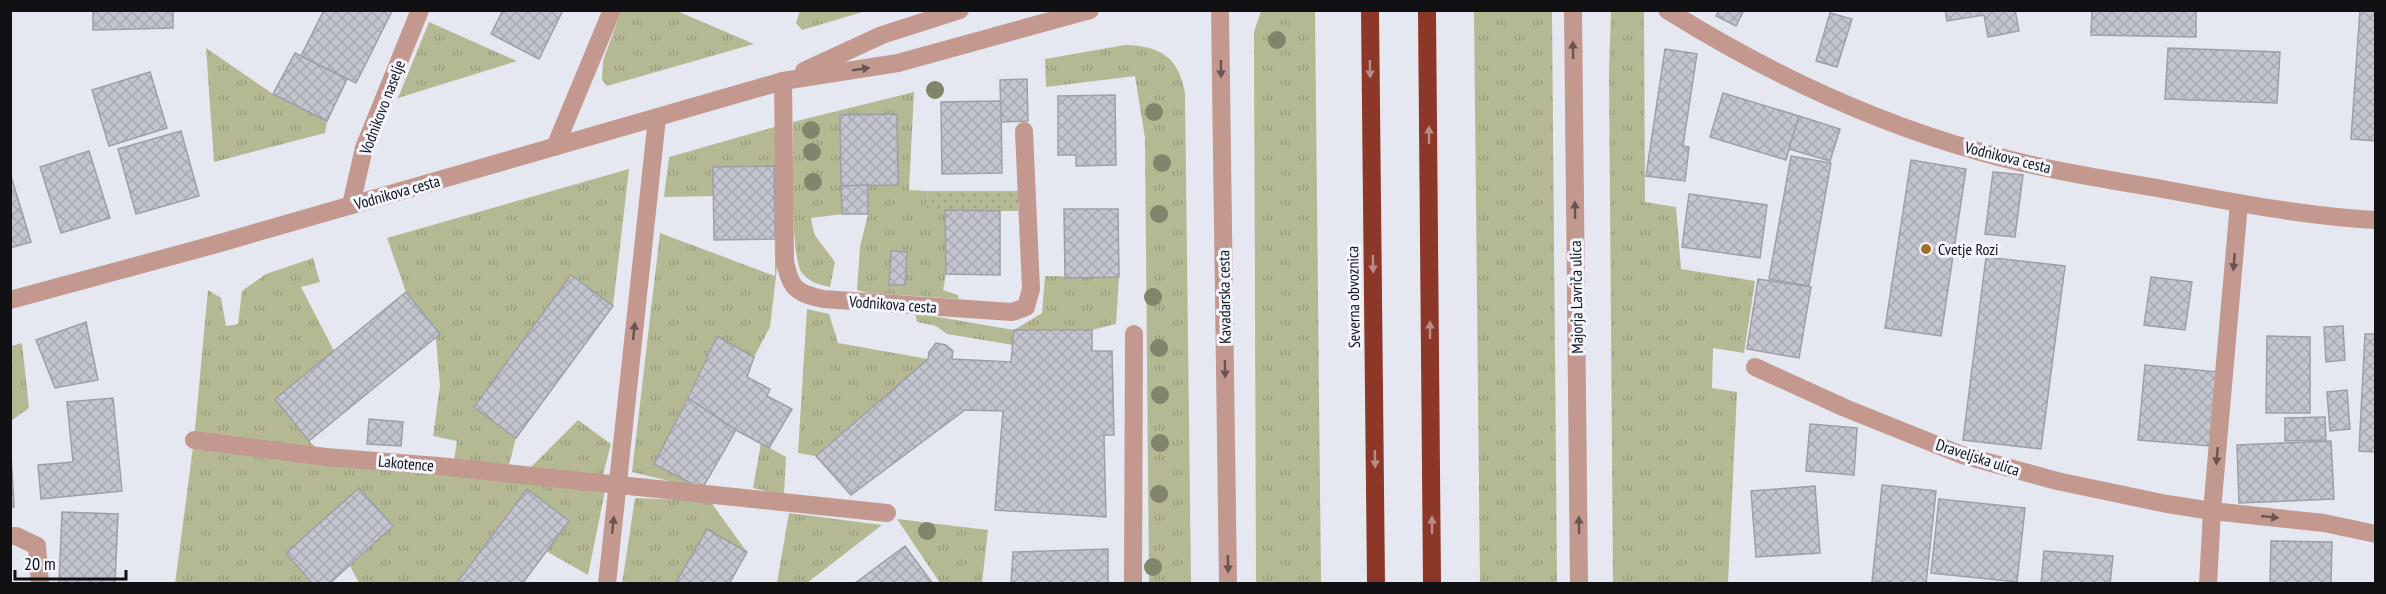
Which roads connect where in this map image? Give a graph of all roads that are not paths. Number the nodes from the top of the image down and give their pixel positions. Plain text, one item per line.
1 (420, 10) edge
2 (612, 10) edge
3 (960, 10) edge
4 (1090, 10) edge
5 (1220, 10) edge
6 (1370, 10) edge
7 (1427, 10) edge
8 (1573, 10) edge
9 (1667, 10) edge
10 (783, 81) junction
11 (657, 118) junction
12 (1024, 131) dead end
13 (555, 147) junction
14 (2239, 203) junction
15 (351, 205) junction
16 (2376, 220) edge
17 (10, 300) edge
18 (1134, 334) dead end
19 (1755, 367) dead end
20 (194, 440) dead end
21 (618, 485) junction
22 (2212, 511) junction
23 (887, 513) dead end
24 (2376, 534) edge
25 (10, 536) edge
26 (40, 584) edge
27 (607, 584) edge
28 (1134, 584) edge
29 (1228, 584) edge
30 (1376, 584) edge
31 (1432, 584) edge
32 (1580, 584) edge
33 (2208, 584) edge

1 - 15 street, Vodnikovo naselje
2 - 13 street
3 - 10 street, Vodnikova cesta
10 -> 4 street, Vodnikova cesta
5 -> 29 street, Kavadarska cesta
6 -> 30 highway, Severna obvoznica
31 -> 7 highway
32 -> 8 street, Majorja Lavriča ulica
9 - 14 street, Vodnikova cesta
10 - 11 street, Vodnikova cesta
10 - 12 street, Vodnikova cesta
11 - 13 street, Vodnikova cesta
21 -> 11 street
13 - 15 street, Vodnikova cesta
14 - 16 street, Vodnikova cesta
14 -> 22 street
15 - 17 street, Vodnikova cesta
18 - 28 street
19 - 22 street, Draveljska ulica
20 - 21 street, Lakotence
21 - 23 street, Lakotence
27 -> 21 street
22 -> 24 street, Draveljska ulica
22 - 33 street
25 - 26 street

